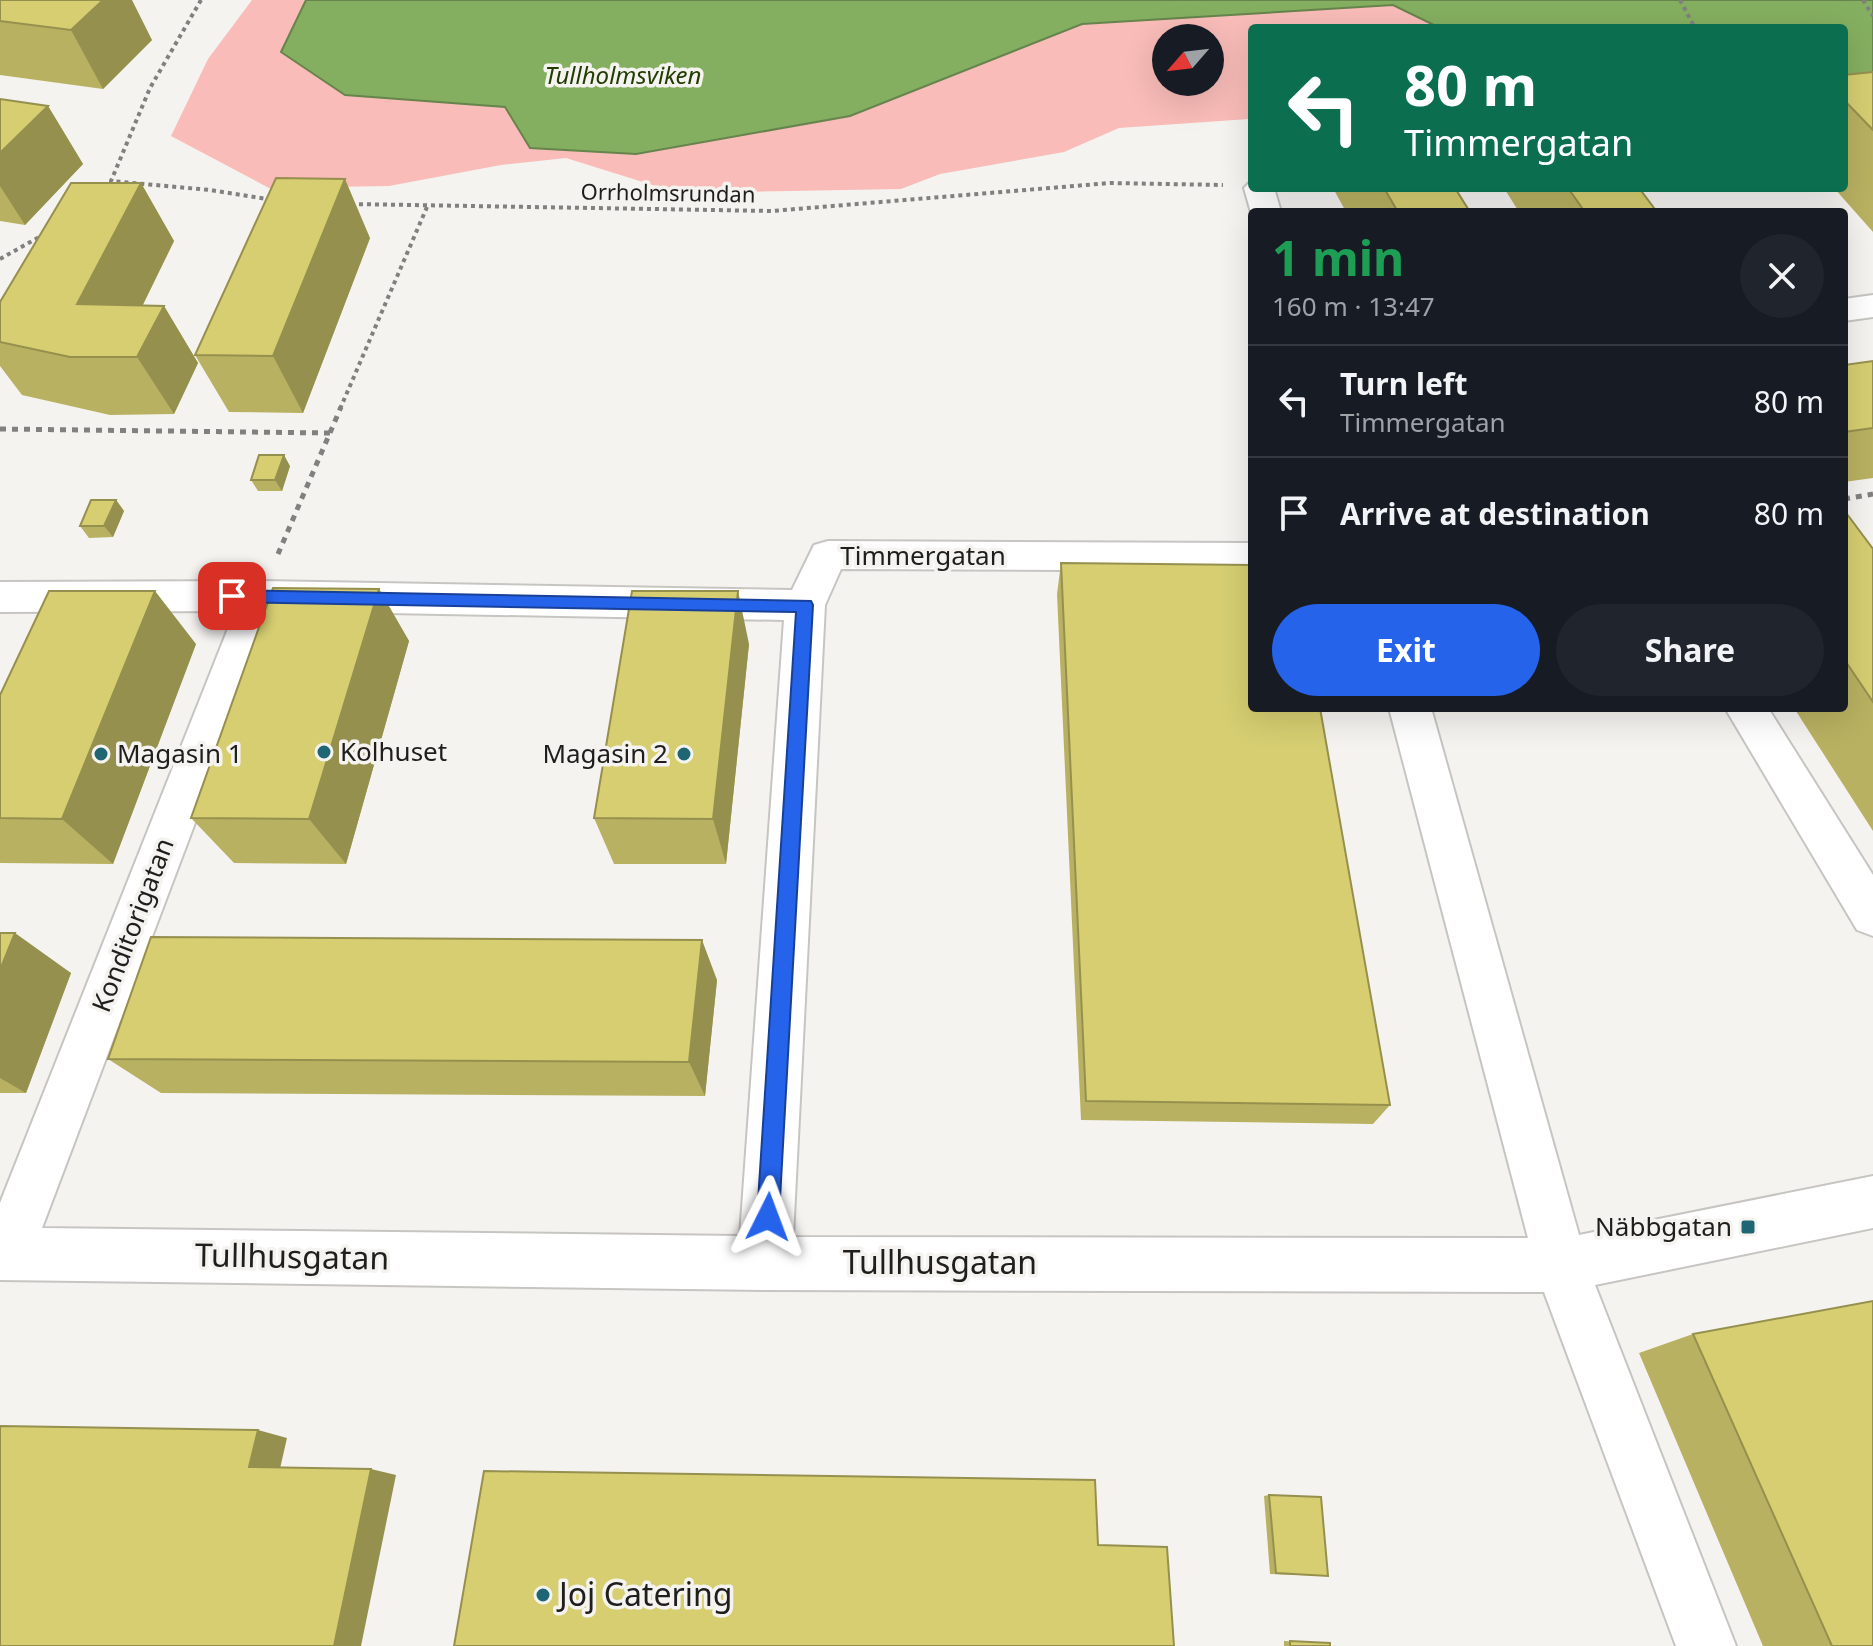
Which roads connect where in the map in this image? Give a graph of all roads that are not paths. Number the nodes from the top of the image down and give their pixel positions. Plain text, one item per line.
1 (1873, 306) edge
2 (1848, 309) edge
3 (1248, 557) edge
4 (261, 596) junction
5 (0, 597) edge
6 (805, 605) junction
7 (1411, 712) edge
8 (1748, 712) edge
9 (1873, 915) edge
10 (1873, 1202) edge
11 (3, 1254) edge
12 (765, 1263) junction
13 (1561, 1265) junction
14 (1706, 1646) edge

1 - 2 street
3 - 6 street, Timmergatan
4 - 5 street
4 - 6 street
4 - 11 street, Konditorigatan
6 - 12 street
7 - 13 street
8 - 9 street
10 - 13 street, Tullhusgatan
11 - 12 street, Tullhusgatan
12 - 13 street, Tullhusgatan
13 - 14 street

